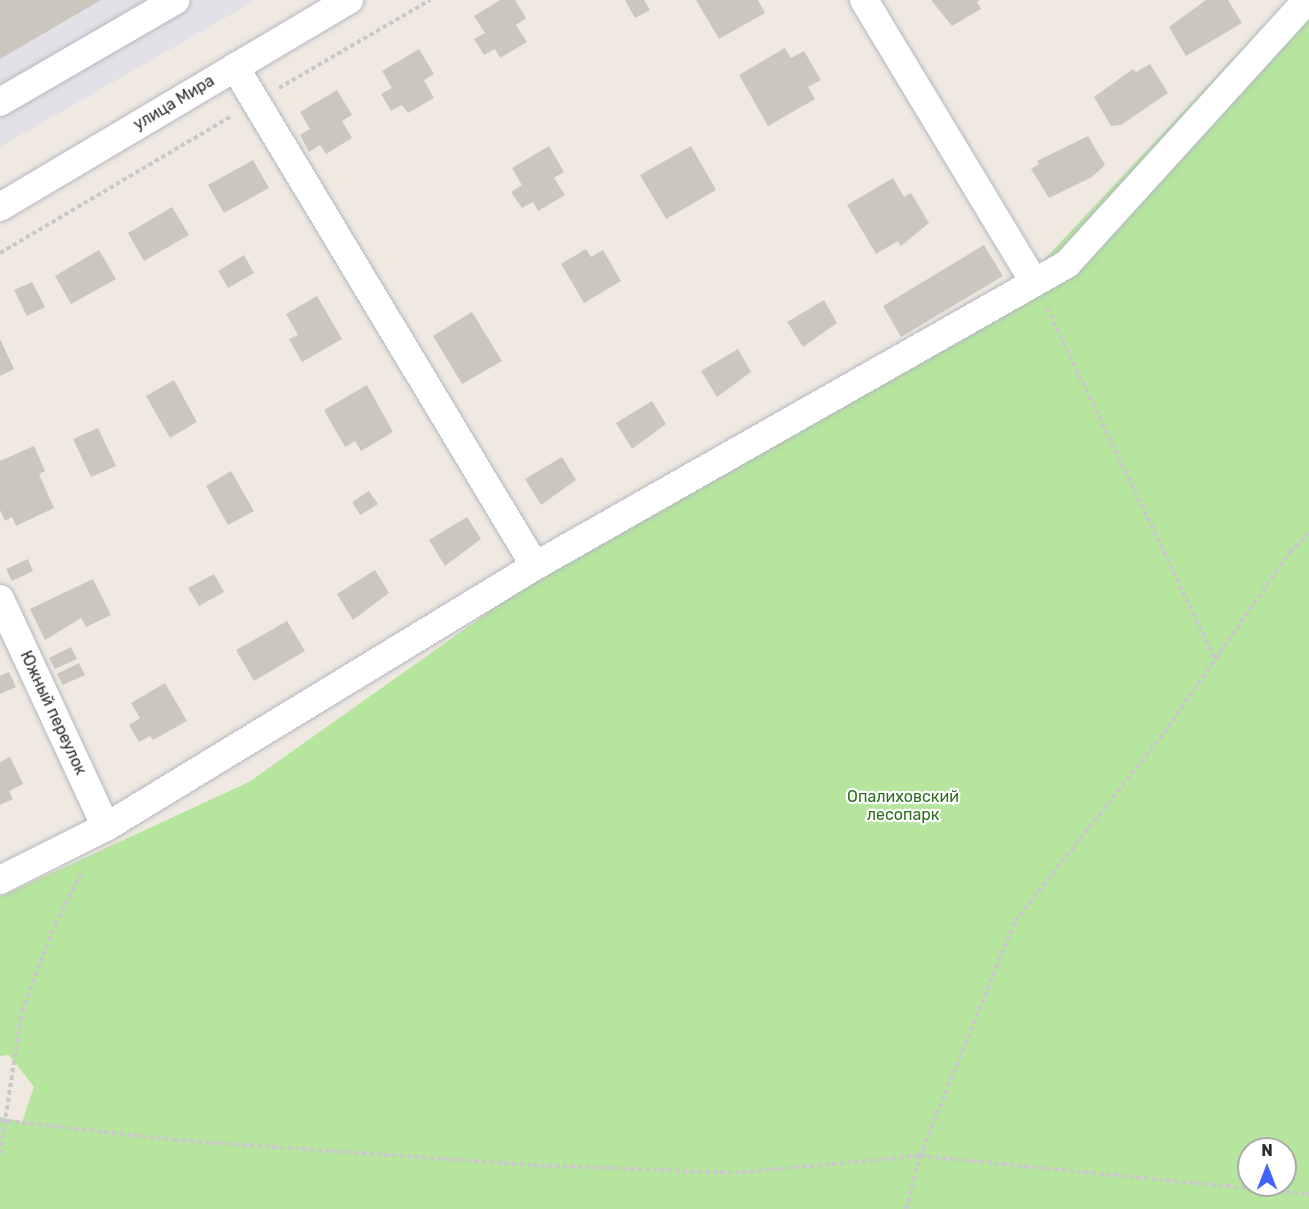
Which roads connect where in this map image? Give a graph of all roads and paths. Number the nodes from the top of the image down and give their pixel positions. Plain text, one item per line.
1 (176, 0) edge
2 (349, 0) edge
3 (430, 0) edge
4 (864, 0) edge
5 (1307, 0) edge
6 (235, 67) junction
7 (0, 102) edge
8 (255, 102) junction
9 (0, 207) edge
10 (0, 253) edge
11 (1034, 282) junction
12 (1309, 532) edge
13 (535, 567) junction
14 (0, 599) edge
15 (1217, 661) junction
16 (106, 827) junction
17 (85, 866) dead end
18 (0, 880) edge
19 (2, 1120) edge
20 (0, 1126) edge
21 (0, 1154) edge
22 (920, 1156) junction
23 (1309, 1194) edge
24 (906, 1209) edge

1 - 7 street
2 - 6 street, улица Мира
3 - 8 path
4 - 11 street
5 - 11 street
6 - 8 street
6 - 9 street, улица Мира
8 - 10 path
8 - 13 street
11 - 13 street
11 - 15 path
12 - 15 path
13 - 16 street
14 - 16 street, Южный переулок
15 - 22 path
16 - 18 street
17 - 19 path
19 - 20 path
19 - 21 path
19 - 22 path
22 - 23 path
22 - 24 path

